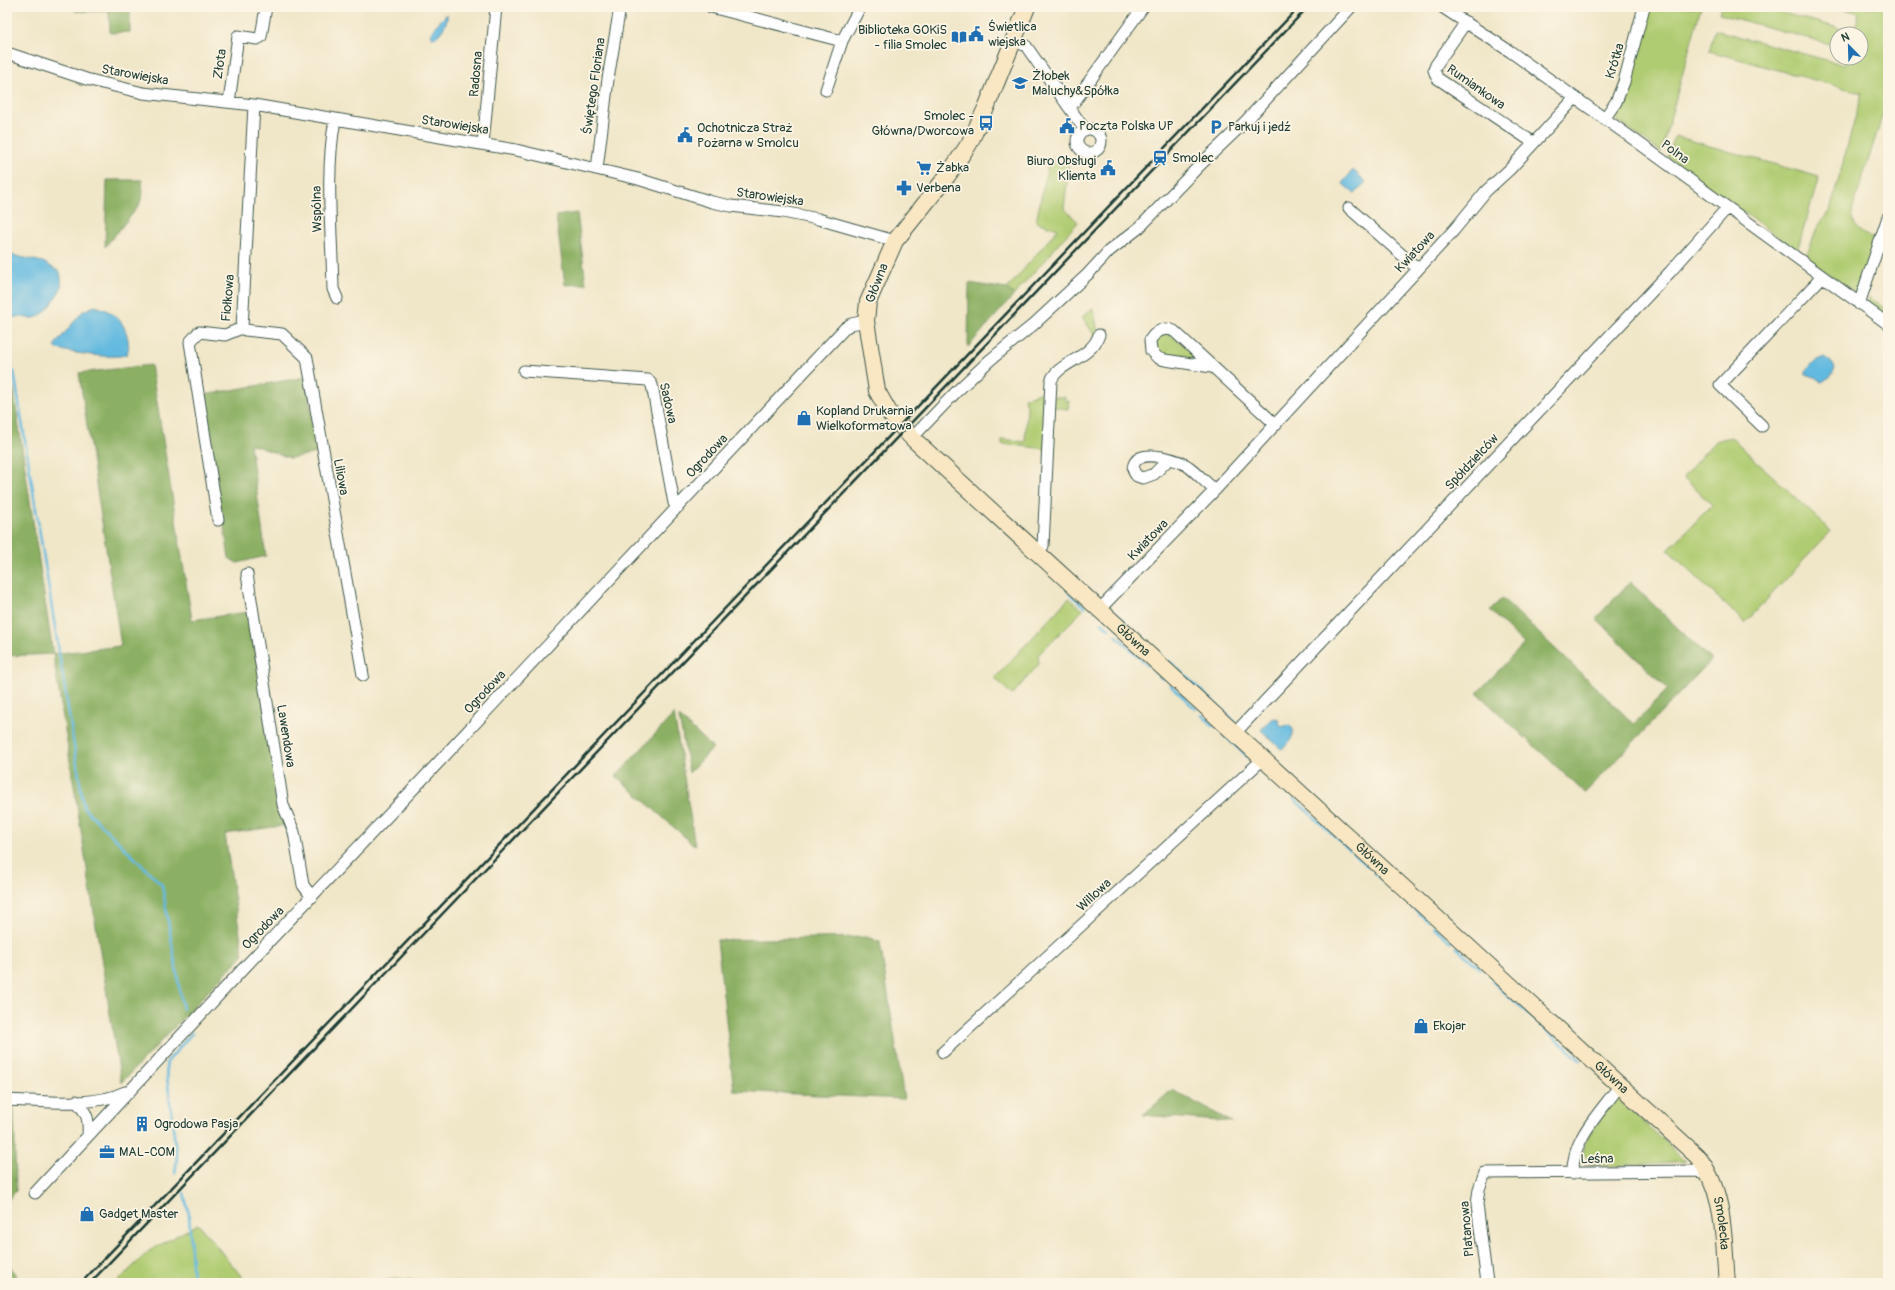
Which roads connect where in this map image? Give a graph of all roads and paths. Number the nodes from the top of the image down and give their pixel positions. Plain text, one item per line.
1 (266, 7) edge
2 (496, 7) edge
3 (620, 7) edge
4 (711, 7) edge
5 (860, 7) edge
6 (1027, 7) edge
7 (1143, 7) edge
8 (1351, 7) edge
9 (1442, 7) edge
10 (1644, 7) edge
11 (1466, 22) junction
12 (1012, 39) junction
13 (842, 41) junction
14 (7, 53) edge
15 (826, 90) dead end
16 (1574, 98) junction
17 (229, 102) junction
18 (254, 105) junction
19 (1069, 106) junction
20 (1604, 119) junction
21 (335, 120) junction
22 (1085, 130) dead end
23 (1534, 143) junction
24 (483, 144) junction
25 (597, 169) junction
26 (1349, 208) dead end
27 (1727, 208) junction
28 (1888, 217) edge
29 (895, 241) junction
30 (1418, 269) junction
31 (1822, 277) junction
32 (337, 298) dead end
33 (1859, 304) junction
34 (866, 321) junction
35 (1888, 324) edge
36 (242, 328) junction
37 (1099, 335) dead end
38 (1212, 367) junction
39 (524, 371) dead end
40 (1276, 425) junction
41 (1762, 426) dead end
42 (912, 438) junction
43 (1168, 460) dead end
44 (1215, 490) junction
45 (678, 507) junction
46 (218, 520) dead end
47 (1038, 553) junction
48 (247, 574) dead end
49 (1100, 609) junction
50 (363, 675) dead end
51 (1235, 733) junction
52 (1263, 759) junction
53 (312, 897) junction
54 (943, 1052) dead end
55 (1620, 1085) junction
56 (129, 1090) junction
57 (7, 1100) edge
58 (76, 1101) junction
59 (88, 1136) junction
60 (1707, 1170) junction
61 (1484, 1173) joint
62 (1573, 1174) junction
63 (35, 1192) dead end
64 (1487, 1283) edge
65 (1728, 1283) edge

1 - 17 street, Złota
2 - 24 street, Radosna
3 - 25 street, Świętego Floriana
4 - 13 street
5 - 13 street
6 - 12 street, Główna
7 - 19 street
8 - 42 street
9 - 11 street, Polna
10 - 20 street, Krótka
11 - 16 street, Polna
11 - 23 street, Rumiankowa
12 - 19 street
12 - 29 street, Główna
13 - 15 street
14 - 17 street, Starowiejska
16 - 20 street, Polna
16 - 23 street, Kwiatowa
17 - 18 street, Starowiejska
18 - 21 street, Starowiejska
18 - 36 street, Fiołkowa
19 - 22 street
20 - 27 street, Polna
21 - 24 street, Starowiejska
21 - 32 street, Wspólna
23 - 30 street, Kwiatowa
24 - 25 street, Starowiejska
25 - 29 street, Starowiejska
26 - 30 street
27 - 31 street, Polna
27 - 51 street, Spółdzielców
28 - 33 street
29 - 34 street, Główna
30 - 40 street, Kwiatowa
31 - 33 street, Polna
31 - 41 street
33 - 35 street, Polna
34 - 42 street, Główna
34 - 45 street, Ogrodowa
36 - 46 street, Fiołkowa
36 - 50 street, Liliowa
37 - 47 street
38 - 38 street
38 - 40 street
39 - 45 street, Sadowa
40 - 44 street, Kwiatowa
42 - 47 street, Główna
43 - 44 street
44 - 49 street, Kwiatowa
45 - 53 street, Ogrodowa
47 - 49 street, Główna
48 - 53 street, Lawendowa
49 - 51 street, Główna
51 - 52 street, Główna
52 - 54 street, Willowa
52 - 55 street, Główna
53 - 56 street, Ogrodowa
55 - 60 street, Główna
55 - 62 street
56 - 58 street, Ogrodowa
56 - 59 street, Ogrodowa
57 - 58 street, Ogrodowa
58 - 59 street
59 - 63 street, Ogrodowa
60 - 62 street, Leśna
60 - 65 street, Smolecka
61 - 62 street, Leśna
61 - 64 street, Platanowa

